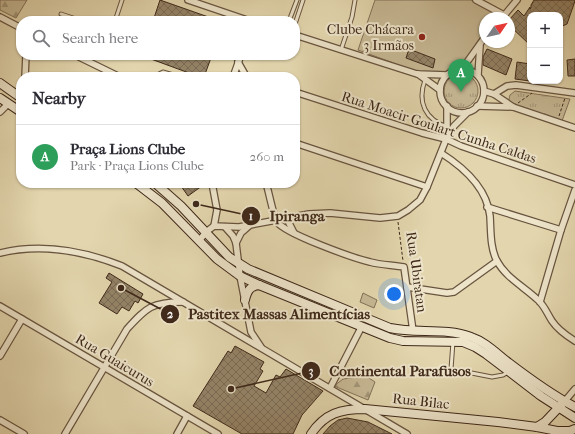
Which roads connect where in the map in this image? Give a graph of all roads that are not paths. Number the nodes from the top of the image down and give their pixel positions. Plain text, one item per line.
1 (122, 0) edge
2 (188, 0) edge
3 (297, 0) edge
4 (303, 0) edge
5 (355, 0) edge
6 (476, 0) edge
7 (517, 0) edge
8 (201, 2) edge
9 (496, 12) edge
10 (506, 12) edge
11 (61, 14) dead end
12 (67, 16) edge
13 (117, 16) edge
14 (237, 16) edge
15 (291, 16) edge
16 (298, 16) edge
17 (0, 17) edge
18 (16, 25) edge
19 (300, 37) edge
20 (479, 45) edge
21 (480, 48) edge
22 (341, 50) junction
23 (26, 60) edge
24 (85, 60) edge
25 (238, 62) joint
26 (462, 69) junction
27 (25, 72) edge
28 (110, 72) edge
29 (235, 72) edge
30 (243, 72) edge
31 (418, 74) junction
32 (447, 75) junction
33 (478, 75) junction
34 (425, 80) junction
35 (0, 83) edge
36 (440, 90) junction
37 (484, 91) junction
38 (16, 94) edge
39 (300, 94) edge
40 (494, 94) junction
41 (575, 94) edge
42 (0, 98) edge
43 (8, 104) junction
44 (447, 106) junction
45 (478, 106) junction
46 (513, 107) junction
47 (16, 109) edge
48 (0, 112) edge
49 (468, 112) junction
50 (448, 128) junction
51 (575, 128) edge
52 (447, 138) junction
53 (300, 145) edge
54 (441, 153) junction
55 (575, 185) edge
56 (427, 187) junction
57 (142, 188) edge
58 (161, 188) edge
59 (213, 188) edge
60 (267, 188) edge
61 (575, 190) edge
62 (487, 207) junction
63 (289, 217) junction
64 (276, 220) junction
65 (214, 226) junction
66 (250, 226) junction
67 (225, 227) junction
68 (561, 230) junction
69 (206, 232) junction
70 (294, 233) junction
71 (199, 241) junction
72 (236, 243) junction
73 (0, 253) edge
74 (497, 261) junction
75 (238, 264) junction
76 (240, 276) junction
77 (259, 285) junction
78 (407, 287) junction
79 (245, 300) junction
80 (183, 302) junction
81 (540, 302) junction
82 (0, 306) edge
83 (22, 319) junction
84 (362, 326) junction
85 (413, 331) junction
86 (252, 332) junction
87 (241, 336) junction
88 (453, 341) junction
89 (575, 341) edge
90 (261, 348) junction
91 (0, 356) edge
92 (104, 367) junction
93 (508, 372) junction
94 (330, 388) junction
95 (575, 389) edge
96 (562, 405) junction
97 (575, 407) edge
98 (365, 409) junction
99 (187, 416) junction
100 (551, 417) junction
101 (575, 418) edge
102 (0, 420) edge
103 (537, 427) junction
104 (569, 431) edge
105 (24, 434) edge
106 (65, 434) edge
107 (177, 434) edge
108 (218, 434) edge
109 (311, 434) edge
110 (407, 434) edge

1 - 13 lane
2 - 8 street
3 - 15 lane
4 - 16 lane
5 - 22 lane
6 - 9 street
7 - 10 street
8 - 14 street
11 - 12 lane
17 - 18 street
19 - 22 street
20 - 26 street
21 - 33 street
22 - 31 street
23 - 27 street
24 - 28 street
25 - 29 street
25 - 30 street
26 - 32 street
26 - 33 street
31 - 32 street
31 - 34 street
32 - 36 street
33 - 37 street
34 - 36 street
34 - 50 lane
35 - 38 main road
36 - 44 street
37 - 40 street
37 - 45 street
39 - 52 street, Rua Moacir Goulart Cunha Caldas
40 - 41 street
40 - 46 street
42 - 43 main road
43 - 47 main road
43 - 48 street
44 - 49 street
44 - 50 street
45 - 46 street
45 - 49 street
46 - 51 street
49 - 52 street
50 - 52 street
52 - 54 street
52 - 55 street, Rua Moacir Goulart Cunha Caldas
53 - 56 street
54 - 56 street
54 - 62 street
56 - 63 street
57 - 71 main road
58 - 69 main road
59 - 65 street
60 - 64 street
61 - 68 street
62 - 68 street
62 - 74 street
63 - 64 street
63 - 70 street
64 - 66 street
64 - 70 street
65 - 67 street
65 - 69 street
66 - 67 street
66 - 72 street
67 - 72 street
68 - 81 street
69 - 71 street
69 - 75 main road
70 - 78 street, Rua Ubiratan
71 - 76 main road
72 - 75 street
73 - 80 street
74 - 78 street
74 - 81 street
75 - 76 street
75 - 85 main road
76 - 77 main road
76 - 79 street
77 - 79 main road
77 - 84 main road
78 - 85 street, Rua Ubiratan
79 - 86 street
80 - 87 street
80 - 92 street
81 - 89 street
82 - 83 street, Rua Guaicurus
83 - 91 street
83 - 92 street, Rua Guaicurus
84 - 88 main road
84 - 94 street
85 - 96 main road
86 - 87 street
86 - 90 street
87 - 90 street
88 - 93 main road
88 - 93 lane
90 - 94 street
92 - 99 street, Rua Guaicurus
92 - 106 street
93 - 96 main road
94 - 98 street
95 - 96 street
96 - 97 main road
96 - 100 main road
96 - 101 main road
98 - 103 main road, Rua Bilac
98 - 109 main road, Rua Bilac
98 - 110 street
99 - 107 street
99 - 108 street, Rua Guaicurus
100 - 103 main road
100 - 104 main road
102 - 105 street
103 - 104 main road, Rua Bilac

